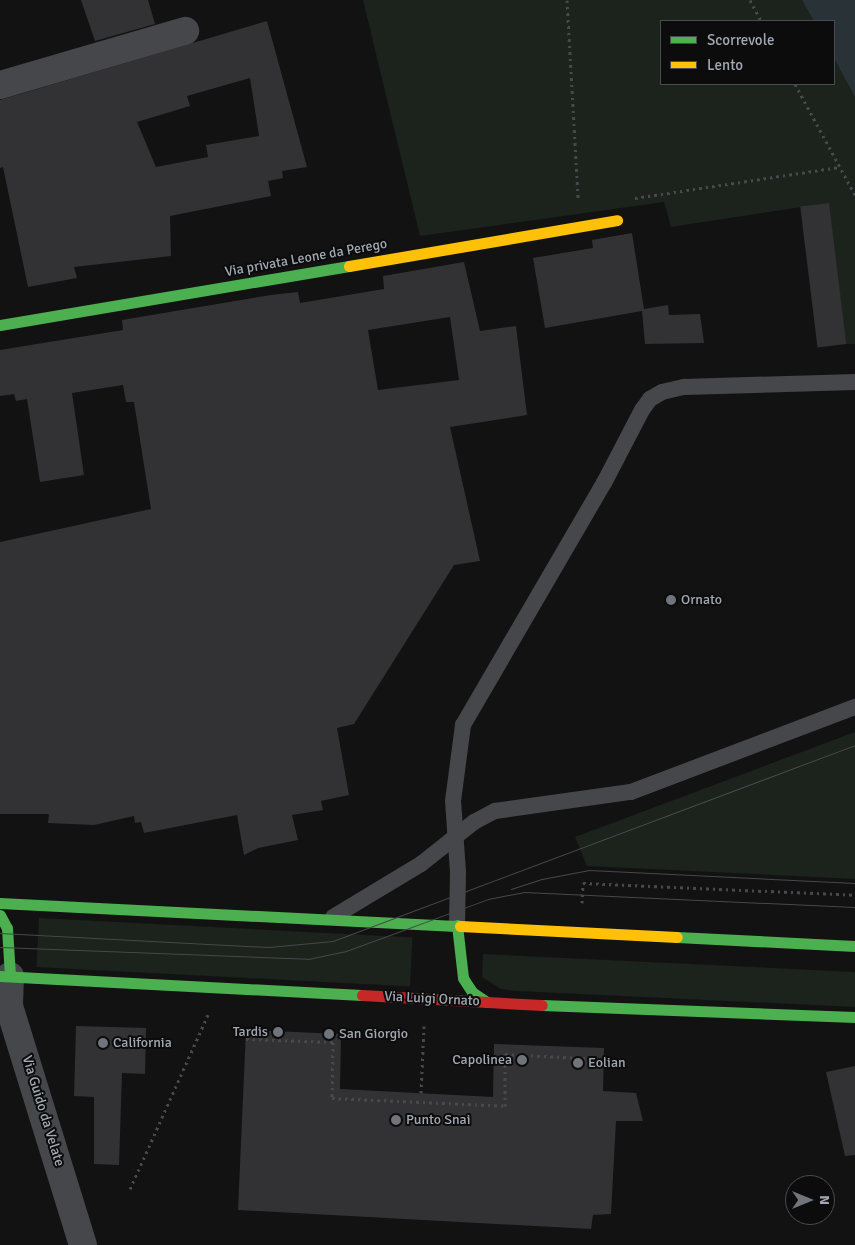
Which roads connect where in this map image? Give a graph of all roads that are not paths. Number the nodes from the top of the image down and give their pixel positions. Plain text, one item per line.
1 (186, 31) dead end
2 (0, 85) edge
3 (617, 220) dead end
4 (0, 325) edge
5 (855, 382) edge
6 (855, 707) edge
7 (457, 835) junction
8 (0, 903) edge
9 (0, 914) edge
10 (329, 920) junction
11 (457, 925) junction
12 (855, 946) edge
13 (5, 976) edge
14 (487, 1002) junction
15 (855, 1017) edge
16 (83, 1245) edge

1 - 2 street
3 - 4 main road, Via privata Leone da Perego
5 - 7 lane
6 - 7 lane
7 - 10 lane
7 - 11 lane
8 - 10 main road
9 - 13 main road
10 - 11 main road
11 - 12 main road
11 - 14 main road
13 - 14 main road, Via Luigi Ornato
13 - 16 street, Via Guido da Velate
14 - 15 main road, Via Luigi Ornato

